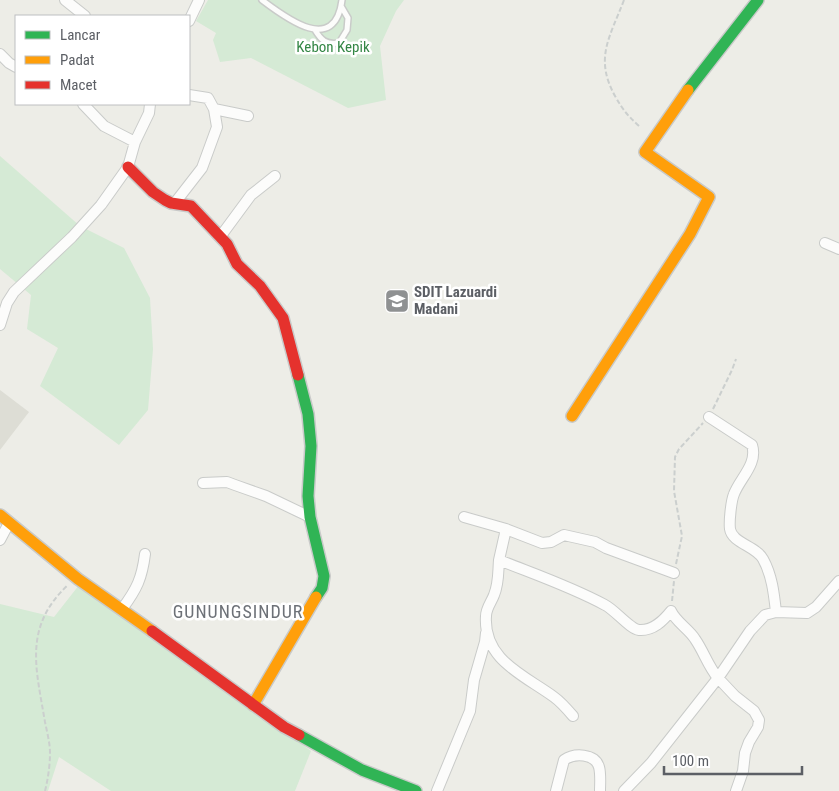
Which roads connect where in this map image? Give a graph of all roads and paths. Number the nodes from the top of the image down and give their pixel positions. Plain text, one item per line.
1 (65, 0) edge
2 (200, 0) edge
3 (262, 0) edge
4 (342, 0) edge
5 (624, 0) edge
6 (758, 0) edge
7 (341, 6) junction
8 (84, 15) edge
9 (190, 19) edge
10 (314, 30) junction
11 (0, 54) edge
12 (15, 66) edge
13 (190, 95) edge
14 (84, 105) edge
15 (150, 105) edge
16 (214, 109) junction
17 (248, 116) dead end
18 (639, 126) dead end
19 (135, 142) junction
20 (128, 167) junction
21 (275, 176) dead end
22 (174, 204) junction
23 (219, 236) junction
24 (825, 243) dead end
25 (839, 249) edge
26 (0, 325) edge
27 (736, 359) dead end
28 (572, 416) dead end
29 (709, 417) junction
30 (203, 483) dead end
31 (310, 517) junction
32 (464, 517) dead end
33 (4, 519) edge
34 (506, 529) junction
35 (0, 540) edge
36 (145, 554) dead end
37 (499, 560) junction
38 (674, 573) junction
39 (78, 578) junction
40 (839, 581) edge
41 (122, 609) junction
42 (672, 612) junction
43 (776, 612) junction
44 (486, 632) junction
45 (718, 678) junction
46 (253, 705) junction
47 (573, 716) dead end
48 (45, 791) edge
49 (416, 791) edge
50 (437, 791) edge
51 (556, 791) edge
52 (600, 791) edge
53 (624, 791) edge
54 (736, 791) edge

1 - 8 street
2 - 9 street
3 - 10 lane
4 - 7 lane
5 - 18 path
6 - 28 street
7 - 10 lane
7 - 10 lane
11 - 12 street
13 - 16 street
14 - 19 street
15 - 19 street
16 - 17 street
16 - 22 street
19 - 20 street
20 - 22 street
20 - 26 street
21 - 23 street
22 - 23 street
23 - 31 street
24 - 25 street
27 - 29 path
29 - 38 path
29 - 43 street
30 - 31 street
31 - 46 street
32 - 34 street
33 - 35 street
33 - 39 street
34 - 37 street
34 - 38 street
36 - 41 street
37 - 42 street
37 - 44 street
38 - 42 path
39 - 41 street
39 - 48 path
40 - 43 street
41 - 46 street
42 - 45 street
43 - 45 street
44 - 47 street
44 - 50 street
45 - 53 street
45 - 54 street
46 - 49 street
51 - 52 street

